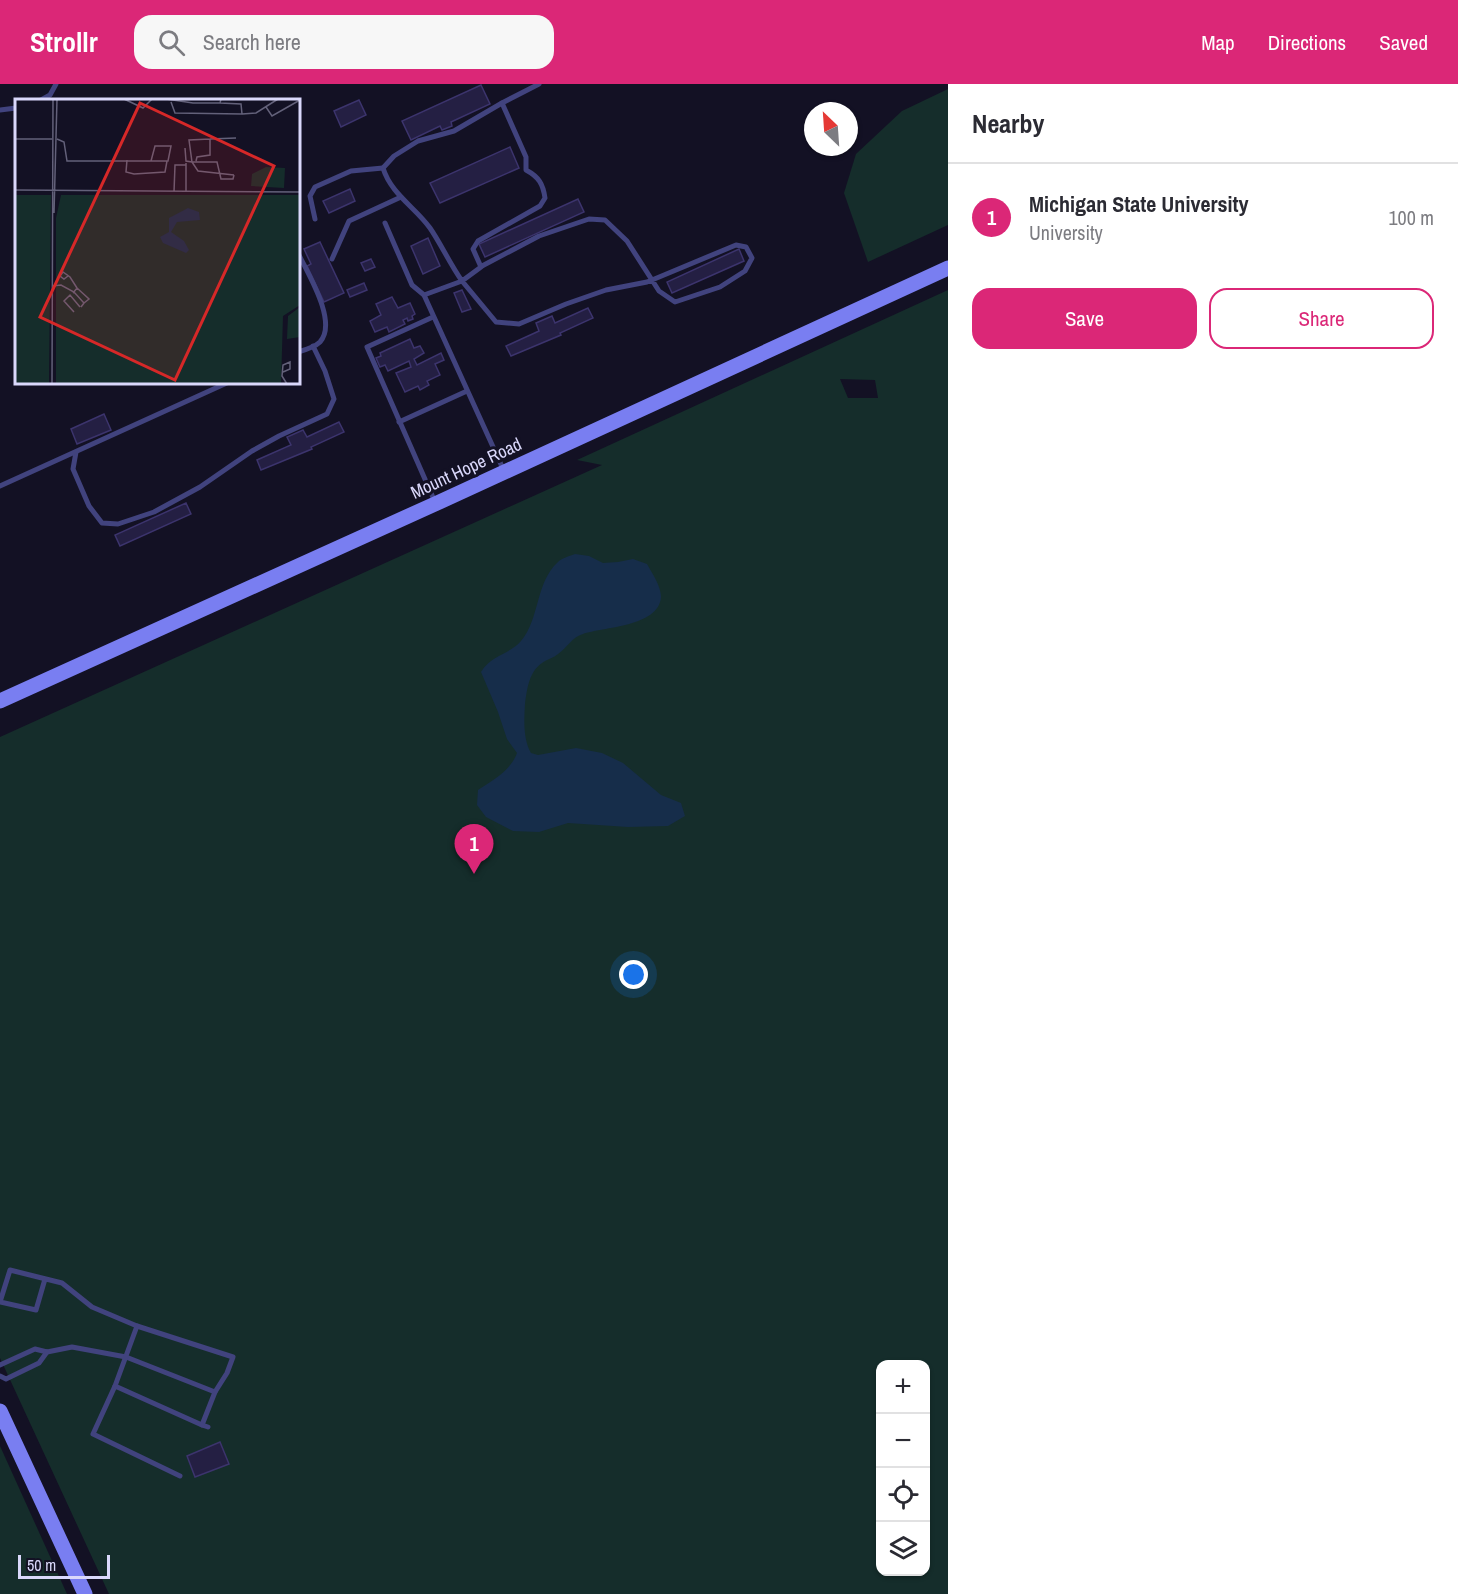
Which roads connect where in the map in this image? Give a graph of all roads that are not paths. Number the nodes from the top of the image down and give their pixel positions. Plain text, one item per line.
1 (56, 84) edge
2 (539, 84) edge
3 (43, 99) edge
4 (502, 103) junction
5 (15, 108) edge
6 (0, 110) edge
7 (383, 168) junction
8 (401, 197) junction
9 (315, 219) dead end
10 (385, 223) dead end
11 (300, 257) edge
12 (332, 259) dead end
13 (481, 267) junction
14 (948, 268) edge
15 (652, 280) junction
16 (462, 281) junction
17 (424, 295) junction
18 (433, 317) junction
19 (313, 346) junction
20 (300, 351) edge
21 (218, 385) edge
22 (467, 391) junction
23 (399, 422) junction
24 (76, 452) junction
25 (505, 472) junction
26 (0, 486) edge
27 (435, 504) junction
28 (0, 700) edge
29 (45, 1279) junction
30 (137, 1326) junction
31 (47, 1352) junction
32 (126, 1357) junction
33 (0, 1365) edge
34 (0, 1376) edge
35 (115, 1386) junction
36 (215, 1392) junction
37 (0, 1412) edge
38 (201, 1425) junction
39 (208, 1427) dead end
40 (180, 1476) dead end
41 (85, 1594) edge

1 - 3 lane
2 - 4 lane
4 - 7 lane
4 - 13 lane
5 - 6 lane
7 - 8 lane
7 - 9 lane
8 - 12 lane
8 - 16 lane
10 - 17 lane
11 - 19 lane
13 - 15 lane
13 - 16 lane
14 - 25 street, Mount Hope Road
15 - 15 lane
15 - 16 lane
16 - 17 lane
17 - 18 lane
18 - 22 lane
18 - 23 lane
19 - 20 lane
19 - 24 lane
21 - 24 lane
22 - 23 lane
22 - 25 lane
23 - 27 lane
24 - 26 lane
25 - 27 street, Mount Hope Road
27 - 28 street, Mount Hope Road
29 - 29 lane
29 - 30 lane
30 - 32 lane
30 - 36 lane
31 - 32 lane
31 - 33 lane
31 - 34 lane
32 - 35 lane
32 - 36 lane
35 - 38 lane
35 - 40 lane
36 - 38 lane
37 - 41 street
38 - 39 lane

